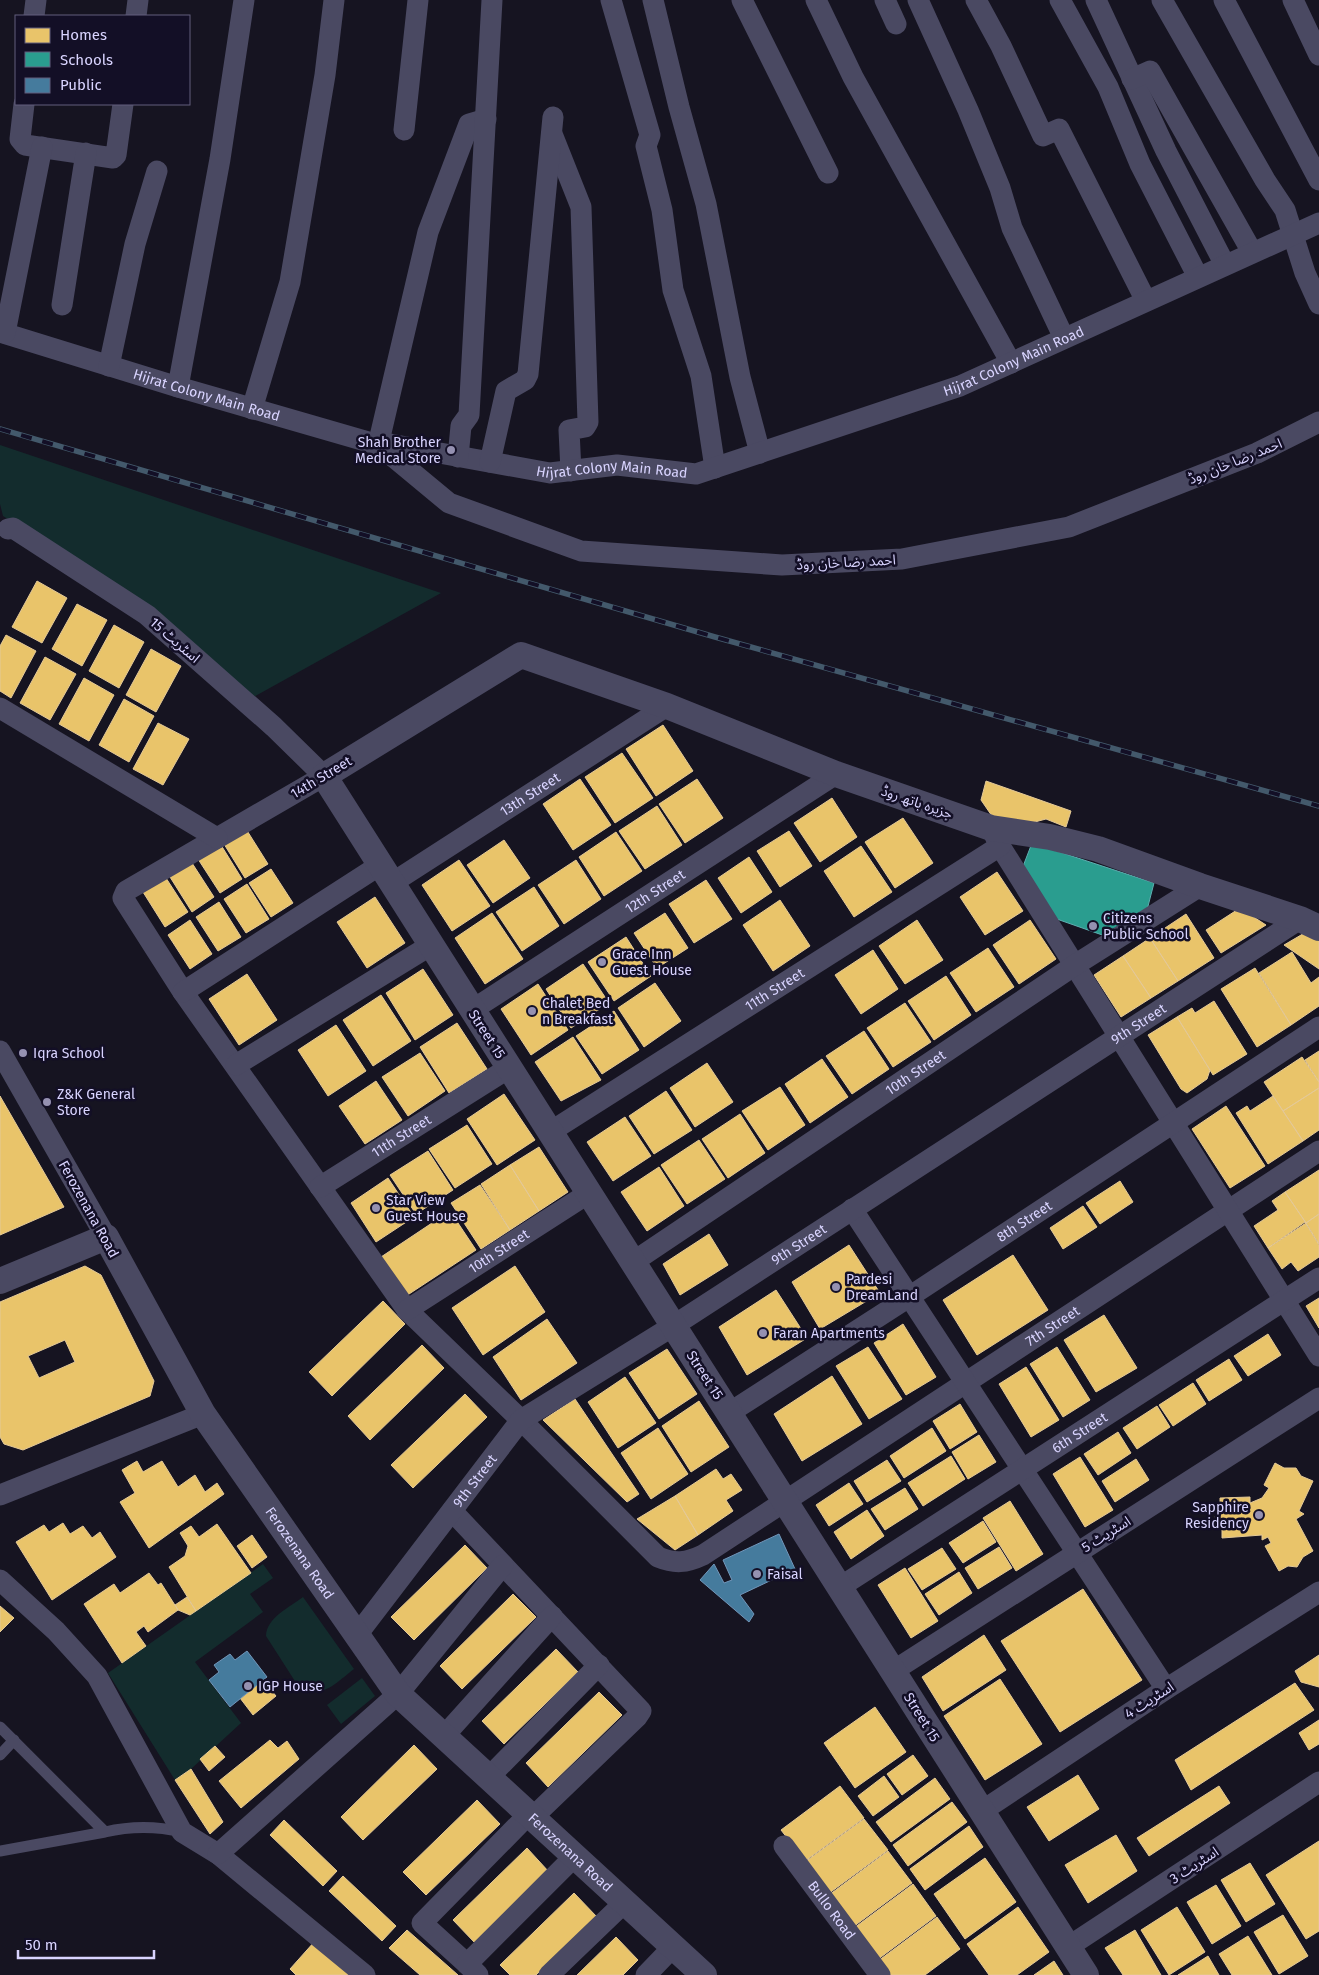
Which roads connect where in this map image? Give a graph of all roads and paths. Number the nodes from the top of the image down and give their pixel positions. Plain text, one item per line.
1 (36, 0) edge
2 (138, 0) edge
3 (244, 0) edge
4 (334, 0) edge
5 (418, 0) edge
6 (492, 0) edge
7 (611, 0) edge
8 (653, 0) edge
9 (742, 0) edge
10 (816, 0) edge
11 (885, 0) edge
12 (918, 0) edge
13 (1060, 0) edge
14 (1096, 0) edge
15 (1162, 0) edge
16 (1224, 0) edge
17 (1293, 0) edge
18 (979, 1) edge
19 (34, 15) edge
20 (136, 15) edge
21 (896, 24) dead end
22 (1319, 55) edge
23 (1132, 80) junction
24 (24, 105) edge
25 (123, 105) edge
26 (486, 119) junction
27 (404, 130) dead end
28 (42, 147) junction
29 (86, 153) junction
30 (157, 171) dead end
31 (828, 173) dead end
32 (1319, 180) edge
33 (1319, 223) edge
34 (1294, 234) junction
35 (1252, 252) junction
36 (1225, 264) junction
37 (1198, 277) junction
38 (1146, 301) junction
39 (1319, 304) edge
40 (62, 305) dead end
41 (2, 332) edge
42 (1064, 338) junction
43 (1010, 363) junction
44 (110, 366) junction
45 (178, 387) junction
46 (252, 409) junction
47 (1319, 422) edge
48 (379, 443) junction
49 (760, 453) junction
50 (458, 456) junction
51 (490, 462) junction
52 (715, 468) junction
53 (571, 471) junction
54 (3, 528) edge
55 (521, 656) joint
56 (668, 706) junction
57 (0, 708) edge
58 (836, 774) junction
59 (324, 776) junction
60 (995, 837) junction
61 (216, 838) junction
62 (386, 874) junction
63 (1200, 886) junction
64 (123, 898) joint
65 (1310, 923) edge
66 (431, 945) junction
67 (1074, 965) junction
68 (183, 992) junction
69 (472, 1010) junction
70 (1319, 1026) edge
71 (1119, 1036) junction
72 (0, 1050) edge
73 (236, 1065) junction
74 (509, 1068) junction
75 (1173, 1122) junction
76 (550, 1132) junction
77 (1319, 1151) edge
78 (320, 1187) junction
79 (589, 1193) junction
80 (852, 1210) junction
81 (1228, 1211) junction
82 (106, 1237) junction
83 (633, 1262) junction
84 (1319, 1278) edge
85 (0, 1281) edge
86 (909, 1297) junction
87 (1284, 1300) junction
88 (407, 1310) junction
89 (673, 1326) junction
90 (1319, 1356) edge
91 (965, 1383) junction
92 (1319, 1398) edge
93 (729, 1413) junction
94 (203, 1414) junction
95 (521, 1420) junction
96 (1022, 1470) junction
97 (0, 1495) edge
98 (785, 1502) junction
99 (452, 1511) junction
100 (1077, 1552) junction
101 (503, 1564) junction
102 (0, 1580) edge
103 (840, 1587) junction
104 (1319, 1592) edge
105 (552, 1616) junction
106 (357, 1635) junction
107 (599, 1665) junction
108 (893, 1671) junction
109 (1166, 1689) junction
110 (398, 1694) junction
111 (0, 1727) edge
112 (444, 1736) junction
113 (14, 1740) junction
114 (0, 1754) edge
115 (489, 1777) junction
116 (1319, 1782) edge
117 (982, 1811) junction
118 (531, 1816) junction
119 (105, 1832) junction
120 (182, 1832) junction
121 (784, 1846) dead end
122 (0, 1851) edge
123 (218, 1854) junction
124 (575, 1856) junction
125 (625, 1902) junction
126 (673, 1947) junction
127 (1068, 1947) junction
128 (472, 1970) edge
129 (366, 1975) edge
130 (549, 1975) edge
131 (646, 1975) edge
132 (704, 1975) edge
133 (880, 1975) edge
134 (1086, 1975) edge

1 - 19 street
2 - 20 street
3 - 45 street
4 - 46 street
5 - 27 street
6 - 26 street
7 - 52 street
8 - 49 street
9 - 31 street
10 - 43 street
11 - 21 street
12 - 42 street
13 - 37 street
14 - 23 street
15 - 34 street
16 - 32 street
17 - 22 street
18 - 38 street
23 - 35 street
23 - 36 street
24 - 28 street
25 - 29 street
26 - 48 street
26 - 50 street
28 - 29 street
28 - 41 street
29 - 40 street
30 - 44 street
33 - 34 street, Hijrat Colony Main Road
34 - 35 street, Hijrat Colony Main Road
34 - 39 street
35 - 36 street, Hijrat Colony Main Road
36 - 37 street, Hijrat Colony Main Road
37 - 38 street, Hijrat Colony Main Road
38 - 42 street, Hijrat Colony Main Road
41 - 44 street, Hijrat Colony Main Road
42 - 43 street, Hijrat Colony Main Road
43 - 49 street, Hijrat Colony Main Road
44 - 45 street, Hijrat Colony Main Road
45 - 46 street, Hijrat Colony Main Road
46 - 48 street, Hijrat Colony Main Road
47 - 48 street, احمد رضا خان روڈ
48 - 50 street, Hijrat Colony Main Road
49 - 52 street, Hijrat Colony Main Road
50 - 51 street, Hijrat Colony Main Road
51 - 53 street, Hijrat Colony Main Road
51 - 53 street
52 - 53 street, Hijrat Colony Main Road
54 - 59 street, اسٹریٹ 15
55 - 56 street, جزیرہ باتھ روڈ
55 - 59 street, 14th Street
56 - 58 street, جزیرہ باتھ روڈ
56 - 62 street, 13th Street
57 - 61 street
58 - 60 street, جزیرہ باتھ روڈ
58 - 69 street, 12th Street
59 - 61 street, 14th Street
59 - 62 street, Street 15
60 - 63 street, جزیرہ باتھ روڈ
60 - 67 street
60 - 76 street, 11th Street
61 - 64 street, 14th Street
62 - 66 street, Street 15
62 - 68 street, 13th Street
63 - 65 street, جزیرہ باتھ روڈ
63 - 67 street, 10th Street
64 - 68 street, 7th Street
65 - 71 street, 9th Street
66 - 69 street, Street 15
66 - 73 street
67 - 71 street
67 - 83 street, 10th Street
68 - 73 street, 7th Street
69 - 74 street, Street 15
70 - 75 street, 8th Street
71 - 75 street
71 - 80 street, 9th Street
72 - 82 street, Ferozenana Road
73 - 78 street, 7th Street
74 - 76 street, Street 15
74 - 78 street, 11th Street
75 - 81 street
75 - 86 street, 8th Street
76 - 79 street, Street 15
77 - 81 street, 7th Street
78 - 88 street, 7th Street
79 - 83 street, Street 15
79 - 88 street, 10th Street
80 - 86 street
80 - 89 street, 9th Street
81 - 87 street
81 - 91 street, 7th Street
82 - 85 street
82 - 94 street, Ferozenana Road
83 - 89 street, Street 15
84 - 87 street, 6th Street
86 - 91 street
86 - 93 street, 8th Street
87 - 90 street
87 - 96 street, 6th Street
88 - 95 street, 7th Street
89 - 93 street, Street 15
89 - 95 street, 9th Street
91 - 96 street
91 - 98 street, 7th Street
92 - 100 street, اسٹریٹ 5
93 - 98 street, Street 15
94 - 97 street
94 - 106 street, Ferozenana Road
95 - 98 street, 7th Street
95 - 99 street, 9th Street
96 - 100 street
96 - 103 street, 6th Street
98 - 103 street, Street 15
99 - 101 street
99 - 106 street, 9th Street
100 - 108 street, اسٹریٹ 5
100 - 109 street
101 - 105 street
101 - 110 street
102 - 120 street
103 - 108 street, Street 15
104 - 109 street, اسٹریٹ 4
105 - 107 street
105 - 112 street
106 - 110 street, Ferozenana Road
107 - 115 street
107 - 118 street
108 - 117 street, Street 15
109 - 117 street, اسٹریٹ 4
110 - 112 street, Ferozenana Road
110 - 123 street
111 - 113 lane
112 - 115 street, Ferozenana Road
113 - 114 lane
113 - 119 lane
115 - 118 street, Ferozenana Road
116 - 127 street, اسٹریٹ 3
117 - 127 street, Street 15
118 - 124 street, Ferozenana Road
118 - 128 street
119 - 120 lane
119 - 122 lane
120 - 123 street
121 - 133 street, Bullo Road
123 - 129 street
124 - 125 street, Ferozenana Road
124 - 128 street
125 - 126 street, Ferozenana Road
125 - 130 street
126 - 131 street
126 - 132 street, Ferozenana Road
127 - 134 street, Street 15

